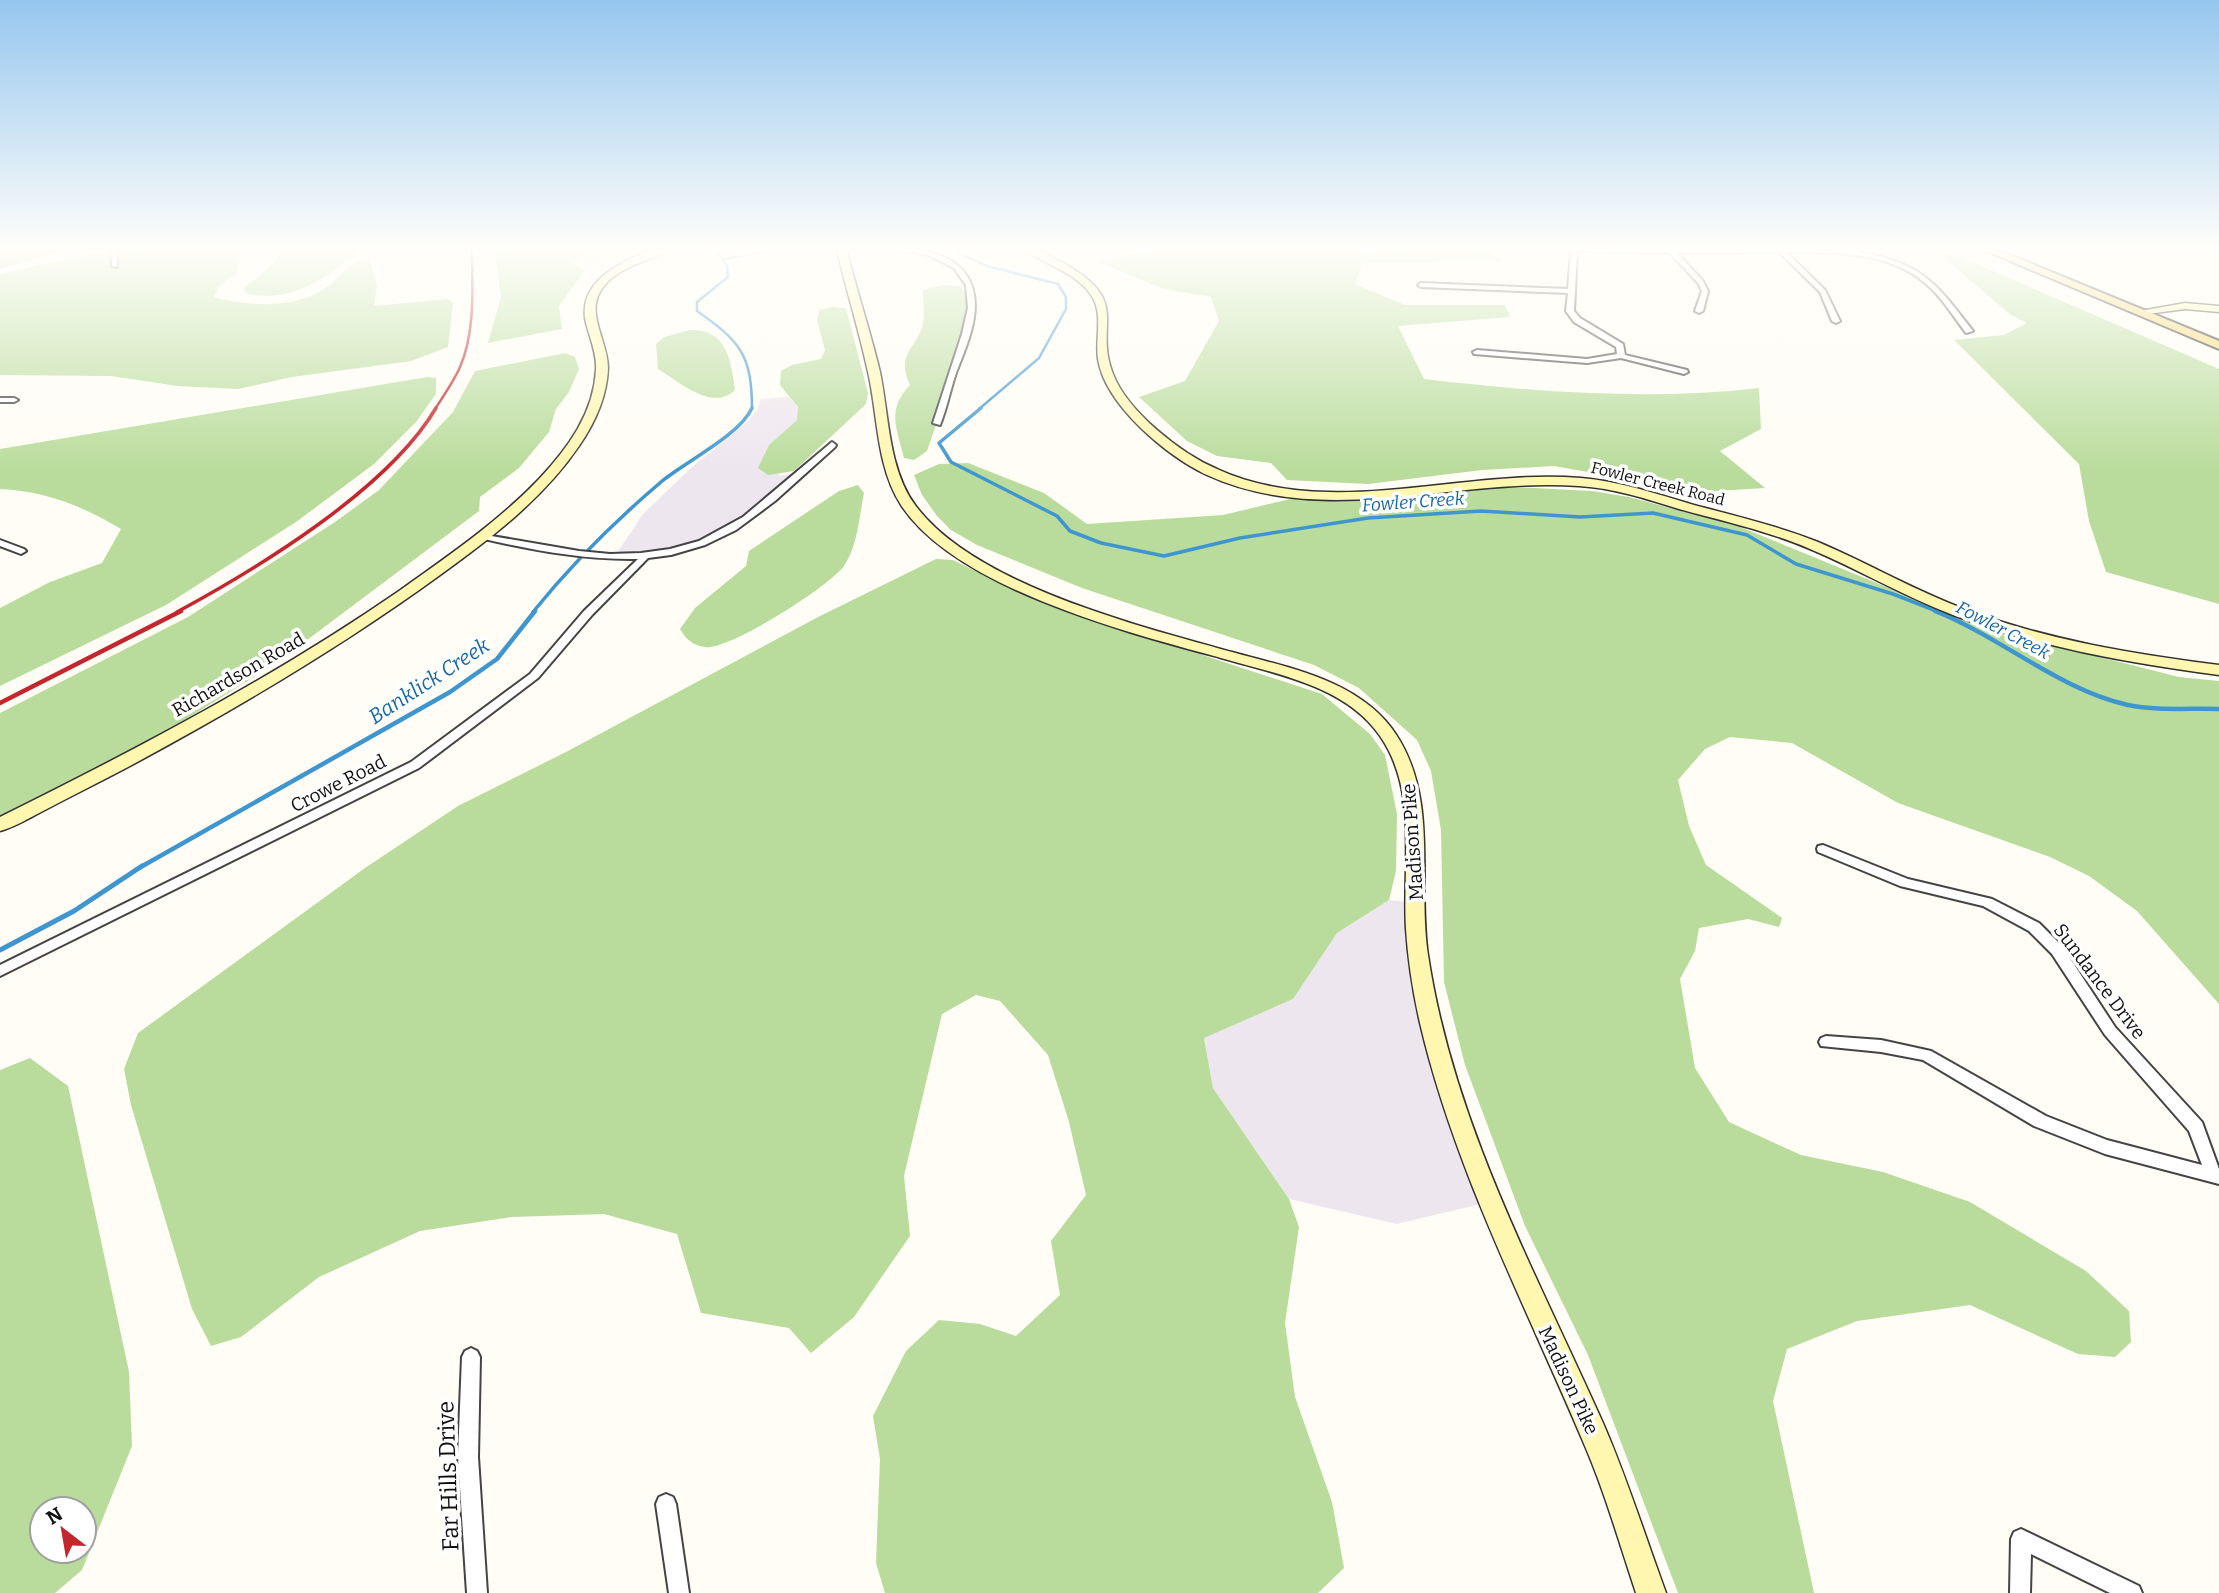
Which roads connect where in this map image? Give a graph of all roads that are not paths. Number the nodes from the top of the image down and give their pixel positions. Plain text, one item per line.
1 (592, 321) edge
2 (861, 321) edge
3 (968, 321) edge
4 (1103, 321) edge
5 (1583, 321) edge
6 (1961, 321) edge
7 (2162, 321) edge
8 (2188, 321) edge
9 (1969, 331) dead end
10 (2219, 334) edge
11 (2219, 345) edge
12 (1477, 352) dead end
13 (1620, 356) junction
14 (1684, 372) dead end
15 (0, 400) edge
16 (14, 400) dead end
17 (937, 423) dead end
18 (832, 445) dead end
19 (483, 536) junction
20 (0, 543) edge
21 (21, 551) dead end
22 (644, 559) junction
23 (2219, 670) edge
24 (0, 825) edge
25 (1823, 849) dead end
26 (0, 971) edge
27 (1826, 1042) dead end
28 (2216, 1176) edge
29 (471, 1357) dead end
30 (666, 1504) dead end
31 (477, 1593) edge
32 (679, 1593) edge
33 (1651, 1593) edge
34 (2020, 1593) edge
35 (2132, 1593) edge

1 - 19 main road, Richardson Road
2 - 33 main road, Madison Pike
3 - 17 street
4 - 23 main road, Fowler Creek Road
5 - 13 street
6 - 9 street
7 - 11 main road
8 - 10 main road
12 - 13 street
13 - 14 street
15 - 16 street
18 - 22 street
19 - 22 street
19 - 24 main road, Richardson Road
20 - 21 street
22 - 26 street, Crowe Road
25 - 28 street, Sundance Drive
27 - 28 street
29 - 31 street, Far Hills Drive
30 - 32 street
34 - 35 street

